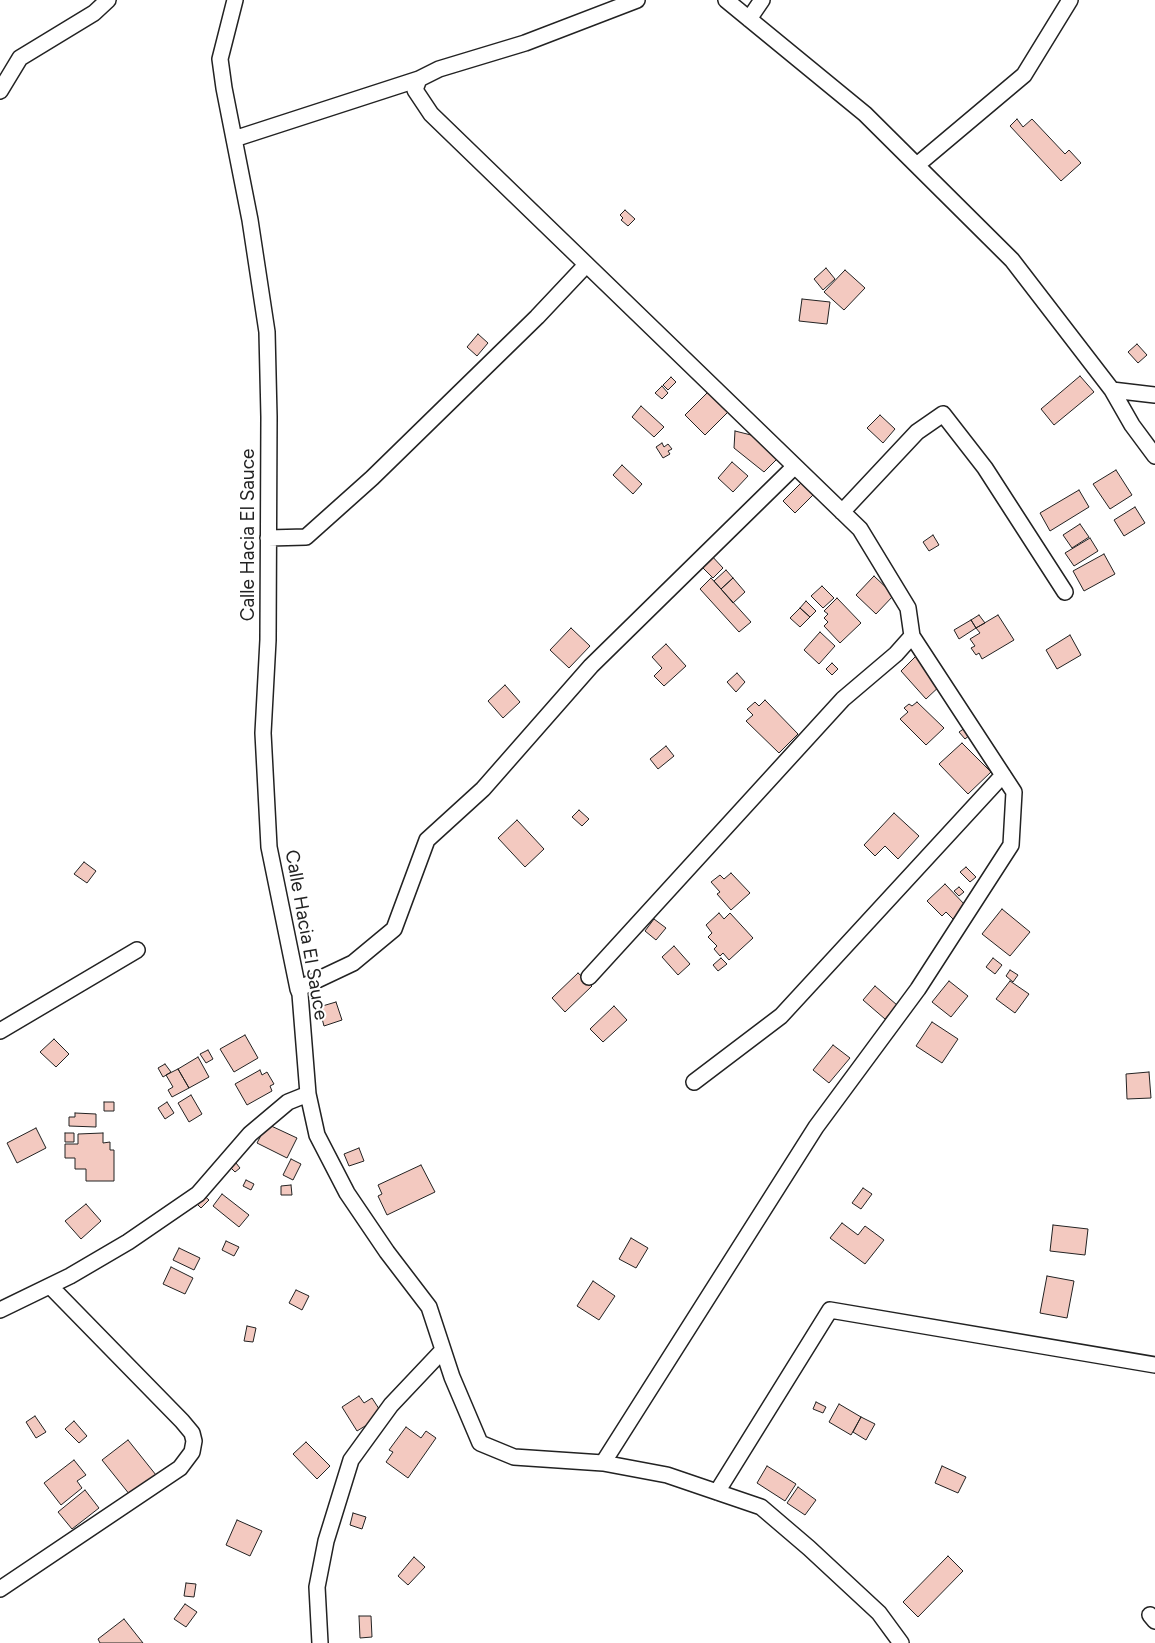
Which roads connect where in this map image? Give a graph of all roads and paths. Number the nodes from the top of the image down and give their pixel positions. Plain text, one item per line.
1 (108, 0) edge
2 (236, 0) edge
3 (637, 0) edge
4 (726, 0) edge
5 (762, 0) edge
6 (1070, 0) edge
7 (750, 19) junction
8 (419, 79) junction
9 (0, 91) edge
10 (234, 139) junction
11 (917, 165) junction
12 (586, 264) junction
13 (1112, 390) junction
14 (1155, 395) edge
15 (1155, 456) edge
16 (794, 467) junction
17 (842, 512) junction
18 (268, 538) junction
19 (1065, 592) dead end
20 (912, 636) junction
21 (1003, 775) junction
22 (137, 950) dead end
23 (589, 977) dead end
24 (298, 989) junction
25 (0, 1032) edge
26 (694, 1082) dead end
27 (308, 1094) junction
28 (50, 1286) junction
29 (0, 1310) edge
30 (443, 1350) junction
31 (1155, 1365) edge
32 (603, 1463) junction
33 (717, 1492) junction
34 (0, 1589) edge
35 (320, 1643) edge
36 (901, 1643) edge

1 - 9 street
2 - 10 street, Calle Hacia El Sauce
3 - 8 street
4 - 7 street
5 - 7 street
6 - 11 street
7 - 11 street
8 - 10 street
8 - 12 street
10 - 18 street, Calle Hacia El Sauce
11 - 13 street
12 - 16 street
12 - 18 street
13 - 14 street
13 - 15 street
16 - 17 street
16 - 24 street
17 - 19 street
17 - 20 street
18 - 24 street, Calle Hacia El Sauce
20 - 21 street
20 - 23 street
21 - 26 street
21 - 32 street
22 - 25 street
24 - 27 street, Calle Hacia El Sauce
27 - 28 street
27 - 30 street, Calle Hacia El Sauce
28 - 29 street
28 - 34 street
30 - 32 street, Calle Hacia El Sauce
30 - 35 street
31 - 33 street
32 - 33 street, Calle Hacia El Sauce
33 - 36 street, Calle Hacia El Sauce

